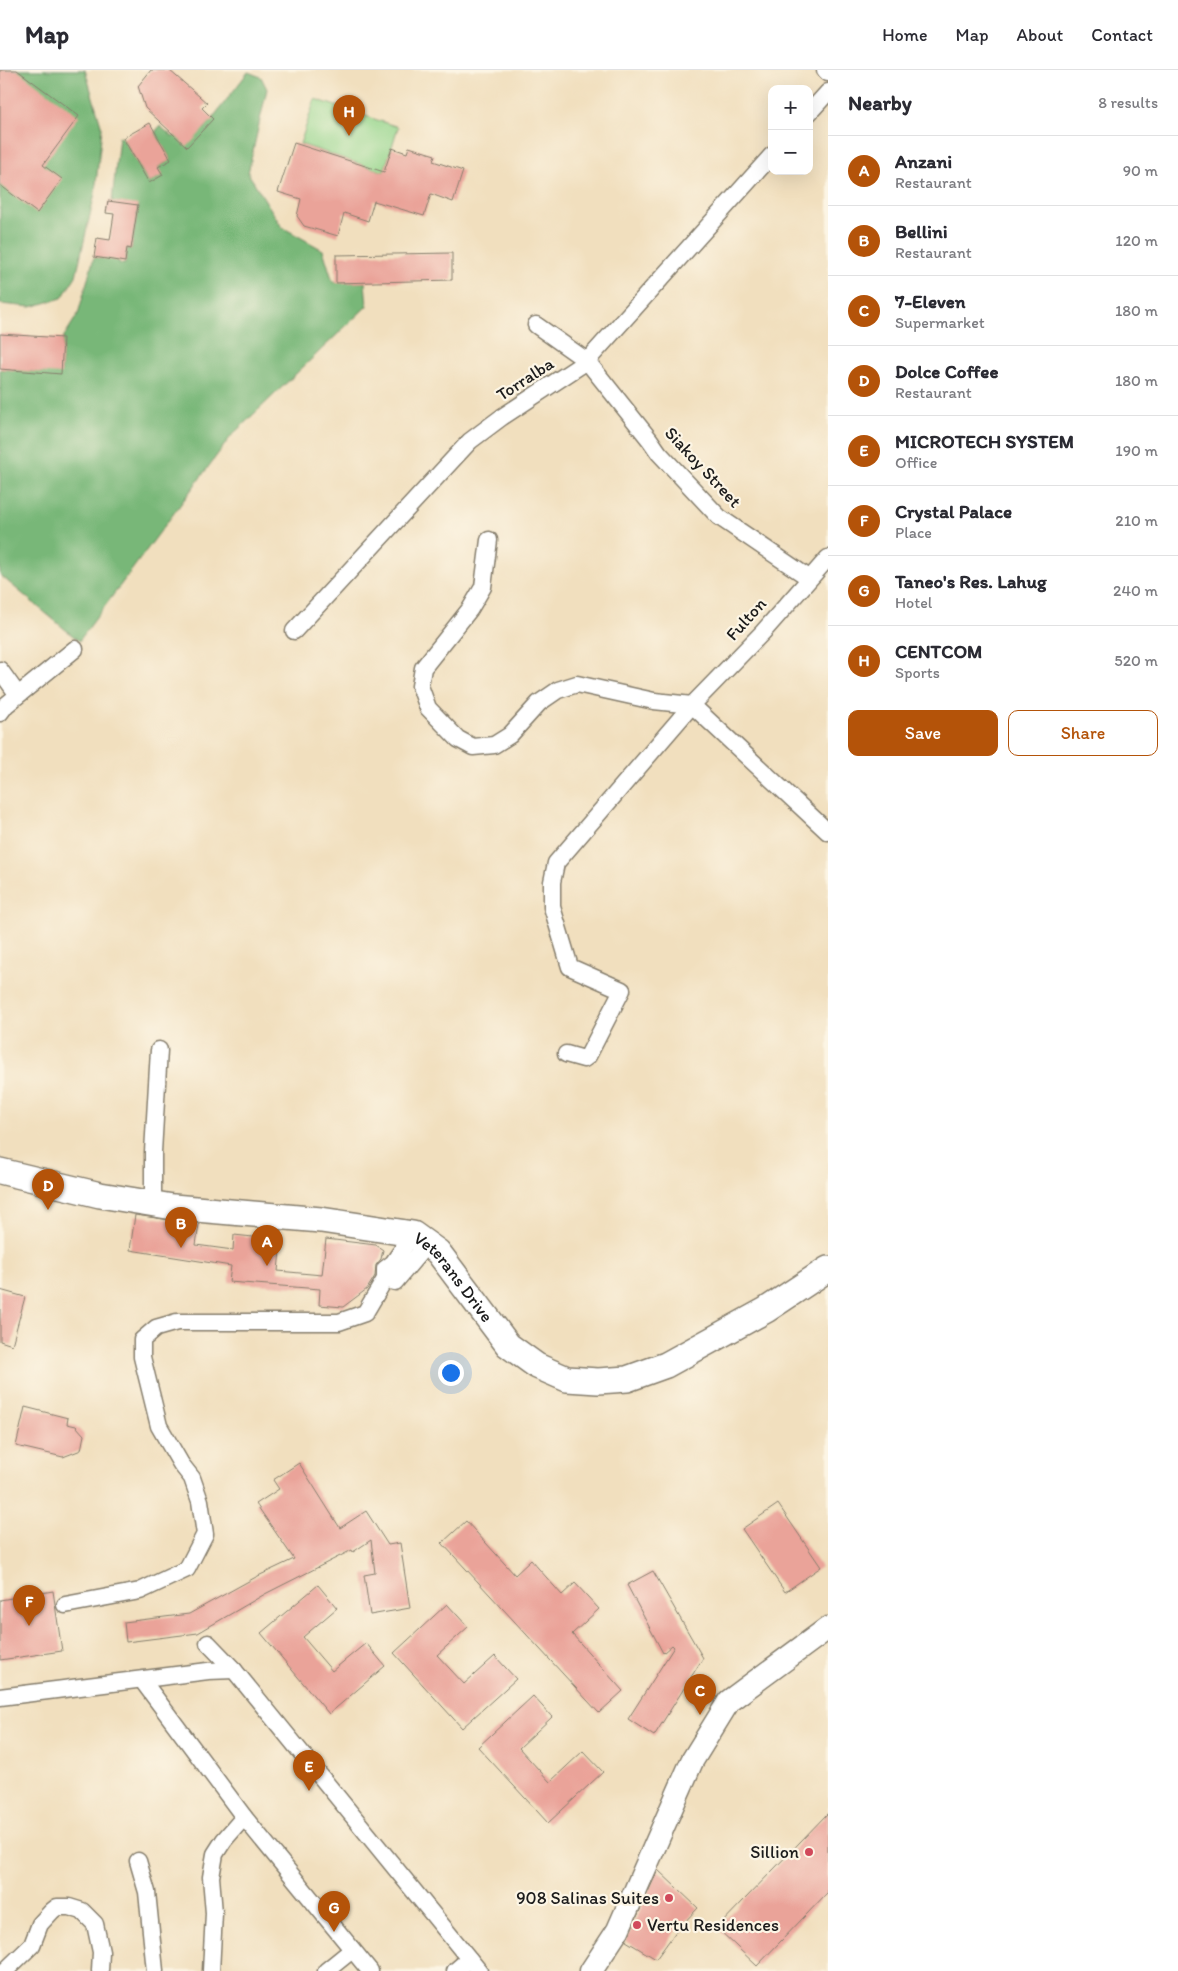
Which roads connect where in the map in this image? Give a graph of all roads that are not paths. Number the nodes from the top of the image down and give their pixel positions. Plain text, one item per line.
1 (825, 70) edge
2 (828, 73) edge
3 (828, 92) edge
4 (813, 109) edge
5 (768, 159) edge
6 (536, 325) dead end
7 (587, 362) junction
8 (489, 540) dead end
9 (828, 558) edge
10 (809, 578) junction
11 (294, 631) dead end
12 (74, 649) dead end
13 (0, 670) edge
14 (18, 695) junction
15 (692, 704) junction
16 (0, 712) edge
17 (828, 832) edge
18 (159, 1050) dead end
19 (566, 1054) dead end
20 (0, 1171) edge
21 (153, 1204) junction
22 (420, 1239) junction
23 (828, 1269) edge
24 (65, 1606) dead end
25 (828, 1628) edge
26 (208, 1643) dead end
27 (234, 1670) junction
28 (142, 1680) junction
29 (0, 1697) edge
30 (244, 1817) junction
31 (138, 1860) dead end
32 (352, 1950) junction
33 (474, 1965) edge
34 (5, 1971) edge
35 (100, 1971) edge
36 (155, 1971) edge
37 (211, 1971) edge
38 (326, 1971) edge
39 (370, 1971) edge
40 (455, 1971) edge
41 (591, 1971) edge

1 - 2 street
3 - 4 street
5 - 7 street, Torralba
6 - 7 street, Siakoy Street
7 - 10 street, Siakoy Street
7 - 11 street, Torralba
8 - 15 street
9 - 10 street, Fulton
10 - 15 street, Fulton
12 - 14 street
13 - 14 street
14 - 16 street
15 - 17 street
15 - 19 street, Fulton
18 - 21 street
20 - 21 main road, Veterans Drive
21 - 22 main road, Veterans Drive
22 - 23 main road, Veterans Drive
22 - 24 street
25 - 41 street
26 - 27 street
27 - 28 street
27 - 33 street
28 - 29 street
28 - 30 street
30 - 32 street
30 - 37 street
31 - 36 street
32 - 38 street
32 - 39 street
33 - 40 street
34 - 35 street

